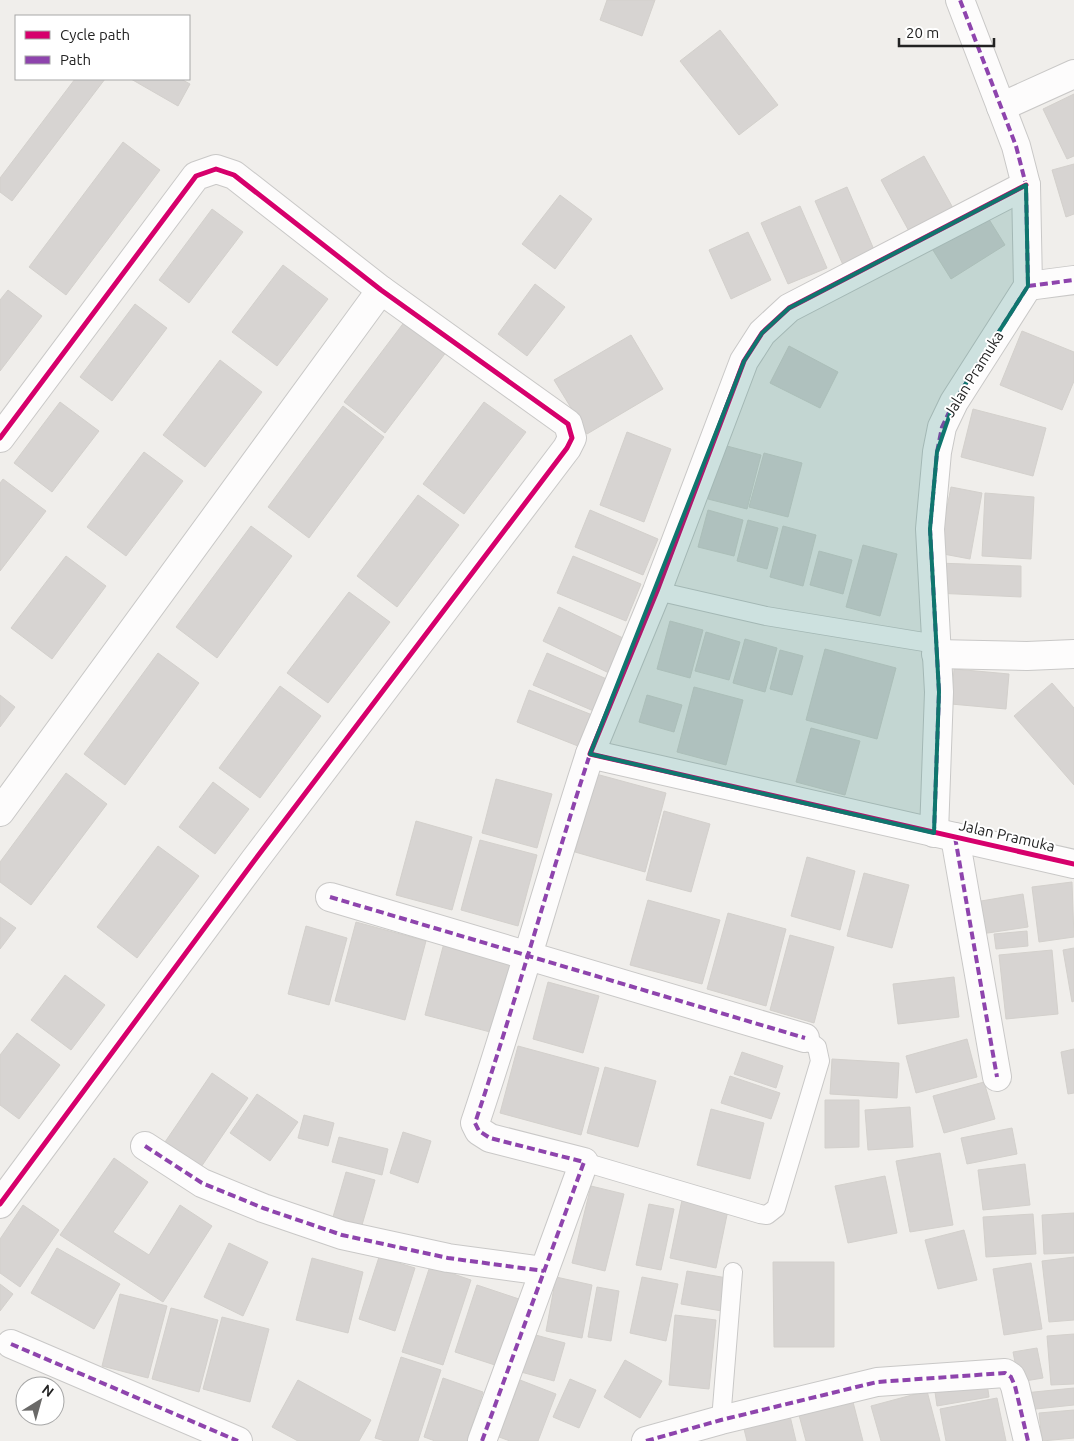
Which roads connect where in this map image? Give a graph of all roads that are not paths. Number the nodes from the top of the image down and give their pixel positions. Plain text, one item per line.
1 (960, 0) edge
2 (1074, 74) edge
3 (1001, 107) junction
4 (1026, 185) junction
5 (1074, 280) edge
6 (1028, 286) junction
7 (381, 290) junction
8 (0, 438) edge
9 (657, 590) junction
10 (936, 649) junction
11 (1074, 654) edge
12 (590, 754) junction
13 (0, 812) edge
14 (945, 835) junction
15 (1074, 864) edge
16 (330, 897) dead end
17 (527, 954) junction
18 (805, 1038) joint
19 (998, 1077) dead end
20 (145, 1146) dead end
21 (584, 1162) junction
22 (0, 1204) edge
23 (544, 1271) junction
24 (733, 1272) dead end
25 (11, 1344) dead end
26 (721, 1420) junction
27 (238, 1441) edge
28 (482, 1441) edge
29 (646, 1441) edge
30 (1028, 1441) edge

1 - 3 street
2 - 3 street
3 - 4 street
4 - 6 street
4 - 9 street
5 - 6 street
6 - 10 street, Jalan Pramuka
7 - 8 street
7 - 13 street
7 - 22 street
9 - 10 lane
9 - 12 street
10 - 11 street
10 - 14 street, Jalan Pramuka
12 - 14 street
12 - 17 street
14 - 15 street, Jalan Pramuka
14 - 19 street
16 - 17 street
17 - 18 street
17 - 21 street
18 - 21 lane
20 - 23 street
21 - 23 street
23 - 28 street
24 - 26 lane
25 - 27 street
26 - 29 street
26 - 30 street

